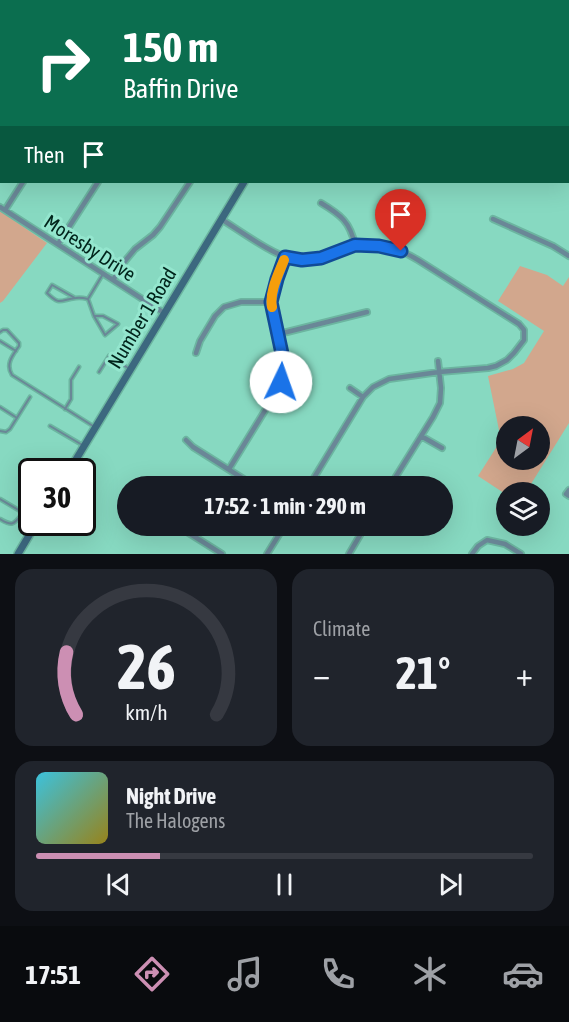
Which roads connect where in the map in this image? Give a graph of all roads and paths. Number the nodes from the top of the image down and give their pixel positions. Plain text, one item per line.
1 (22, 183) edge
2 (97, 183) edge
3 (188, 183) edge
4 (243, 183) edge
5 (321, 203) dead end
6 (3, 209) edge
7 (221, 219) junction
8 (493, 219) dead end
9 (58, 244) junction
10 (355, 245) junction
11 (569, 256) edge
12 (285, 257) junction
13 (103, 274) junction
14 (113, 280) junction
15 (75, 297) junction
16 (87, 299) junction
17 (271, 302) junction
18 (367, 312) dead end
19 (164, 314) junction
20 (94, 316) junction
21 (0, 332) edge
22 (279, 334) junction
23 (0, 341) edge
24 (16, 351) junction
25 (196, 353) dead end
26 (438, 361) dead end
27 (79, 367) dead end
28 (130, 369) junction
29 (99, 372) dead end
30 (439, 372) junction
31 (350, 388) dead end
32 (30, 397) dead end
33 (363, 397) junction
34 (0, 407) edge
35 (65, 409) junction
36 (17, 418) junction
37 (50, 426) dead end
38 (95, 427) junction
39 (0, 431) edge
40 (421, 436) junction
41 (186, 440) dead end
42 (84, 446) junction
43 (442, 448) dead end
44 (77, 458) edge
45 (229, 470) junction
46 (239, 476) edge
47 (315, 476) edge
48 (396, 476) edge
49 (0, 499) edge
50 (18, 510) edge
51 (18, 518) edge
52 (0, 519) edge
53 (29, 536) edge
54 (193, 536) edge
55 (278, 536) edge
56 (360, 536) edge
57 (18, 554) edge
58 (222, 554) edge
59 (267, 554) edge
60 (349, 554) edge
61 (472, 554) edge
62 (521, 554) edge

1 - 6 street
2 - 9 street
3 - 14 street
4 - 7 main road, Number 1 Road
5 - 10 street
6 - 9 street, Moresby Drive
7 - 12 street
7 - 19 main road, Number 1 Road
8 - 11 street
9 - 13 street, Moresby Drive
10 - 12 street
10 - 30 street
12 - 17 street
13 - 14 street, Moresby Drive
13 - 16 lane
14 - 19 street, Moresby Drive
15 - 15 lane
15 - 16 lane
16 - 20 lane
17 - 22 street
17 - 25 street
18 - 22 street
19 - 28 main road, Number 1 Road
20 - 20 lane
21 - 24 lane
22 - 45 street
23 - 24 lane
24 - 35 lane
26 - 30 street
27 - 35 lane
28 - 29 lane
28 - 38 main road, Number 1 Road
30 - 33 street
30 - 40 street
31 - 33 street
32 - 36 lane
33 - 47 street
34 - 36 lane
35 - 38 lane
36 - 39 lane
37 - 42 lane
38 - 42 main road, Number 1 Road
40 - 43 street
40 - 48 street
41 - 45 street
42 - 44 main road, Number 1 Road
45 - 46 street
49 - 50 lane
51 - 52 lane
53 - 57 main road
54 - 58 street
55 - 59 street
56 - 60 street
61 - 62 street

